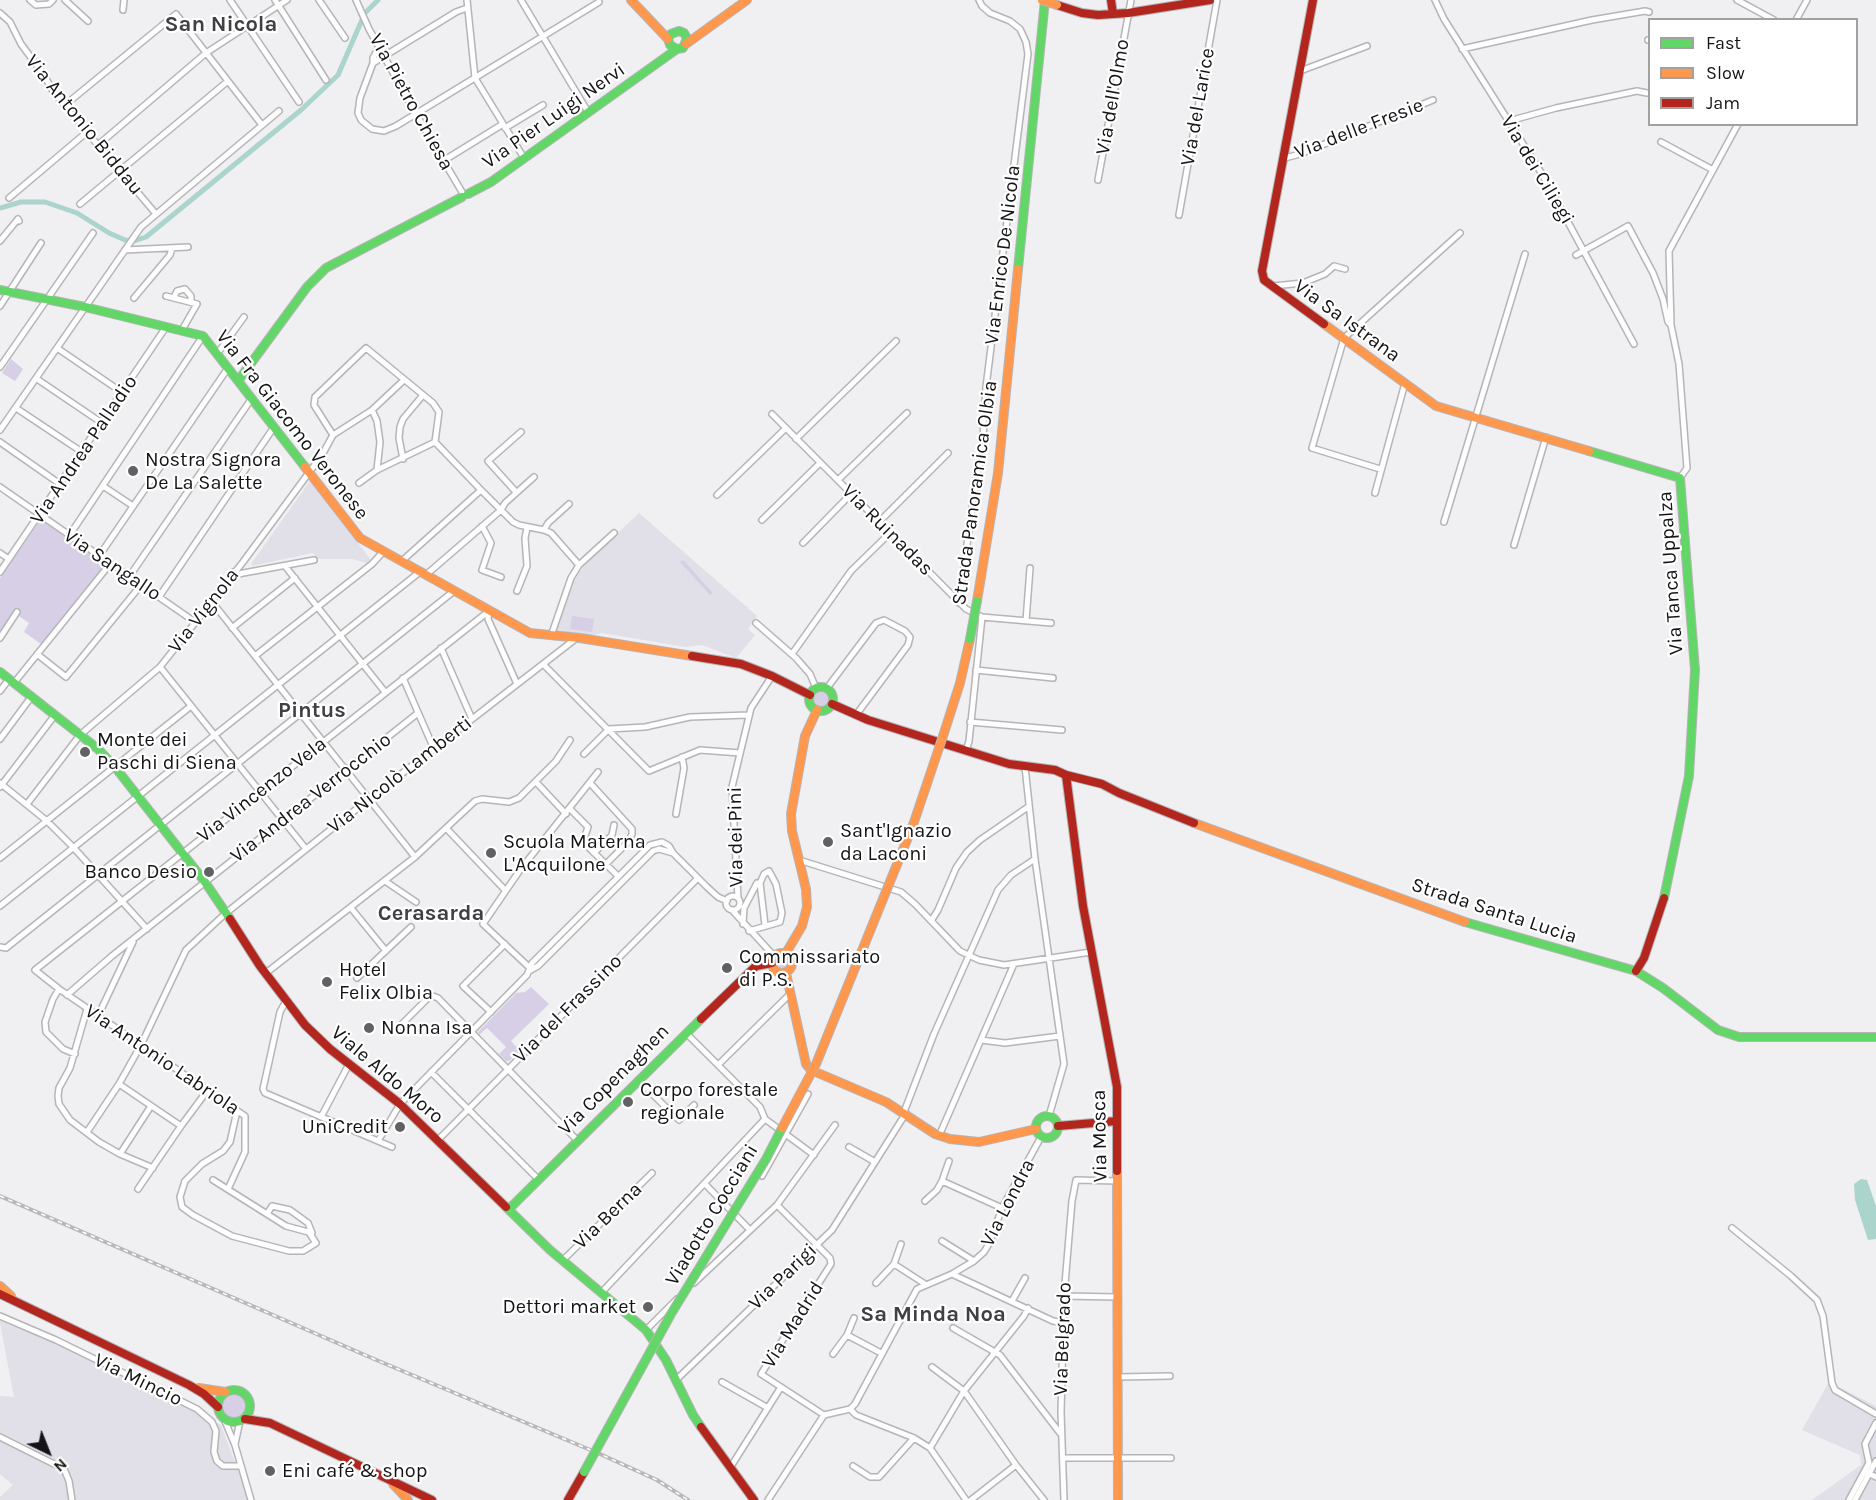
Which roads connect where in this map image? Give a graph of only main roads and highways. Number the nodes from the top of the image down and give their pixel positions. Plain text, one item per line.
1 (631, 0) edge
2 (747, 0) edge
3 (1044, 0) edge
4 (1111, 0) edge
5 (1210, 0) edge
6 (1313, 0) edge
7 (1113, 14) junction
8 (708, 29) junction
9 (684, 33) junction
10 (672, 42) junction
11 (686, 44) junction
12 (0, 290) edge
13 (238, 381) junction
14 (1680, 478) joint
15 (0, 672) edge
16 (810, 695) junction
17 (832, 704) junction
18 (817, 710) junction
19 (944, 733) joint
20 (1066, 775) junction
21 (786, 954) junction
22 (774, 964) junction
23 (1635, 971) junction
24 (786, 973) junction
25 (1876, 1037) edge
26 (1117, 1121) junction
27 (1058, 1126) junction
28 (1036, 1129) junction
29 (508, 1209) junction
30 (0, 1286) edge
31 (0, 1294) edge
32 (24, 1305) junction
33 (189, 1385) junction
34 (225, 1392) junction
35 (251, 1405) junction
36 (218, 1407) junction
37 (242, 1420) junction
38 (270, 1423) junction
39 (388, 1479) junction
40 (408, 1500) edge
41 (432, 1500) edge
42 (568, 1500) edge
43 (754, 1500) edge
44 (1118, 1500) edge

1 - 10 main road
2 - 8 main road
3 - 7 main road, bridge
3 - 19 main road, Strada Panoramica Olbia, bridge
4 - 7 main road
5 - 7 main road
6 - 14 main road, Via Sa Istrana
8 - 9 main road
8 - 11 main road
9 - 10 main road
9 - 11 main road
10 - 11 main road, Via Pier Luigi Nervi
10 - 13 main road, Via Pier Luigi Nervi
12 - 13 main road, Via Fra Giacomo Veronese
13 - 16 main road, Via Fra Giacomo Veronese
14 - 23 main road, Via Tanca Uppalza
15 - 29 main road, Viale Aldo Moro
16 - 17 main road
16 - 18 main road
17 - 18 main road
17 - 20 main road
18 - 21 main road
19 - 42 main road, Viadotto Cocciani, bridge
20 - 23 main road, Strada Santa Lucia
20 - 26 main road, Via Mosca
21 - 22 main road
21 - 24 main road
22 - 24 main road
22 - 29 main road, Via Copenaghen
23 - 25 main road, Strada Santa Lucia
24 - 28 main road
26 - 27 main road
26 - 44 main road, Via Mosca
27 - 28 main road
27 - 28 main road
29 - 43 main road, Viale Aldo Moro
30 - 32 main road
31 - 32 main road
32 - 33 main road
33 - 34 main road
33 - 36 main road
34 - 35 main road
34 - 36 main road
35 - 37 main road
35 - 38 main road
36 - 37 main road
37 - 38 main road
38 - 39 main road
39 - 40 main road
39 - 41 main road

